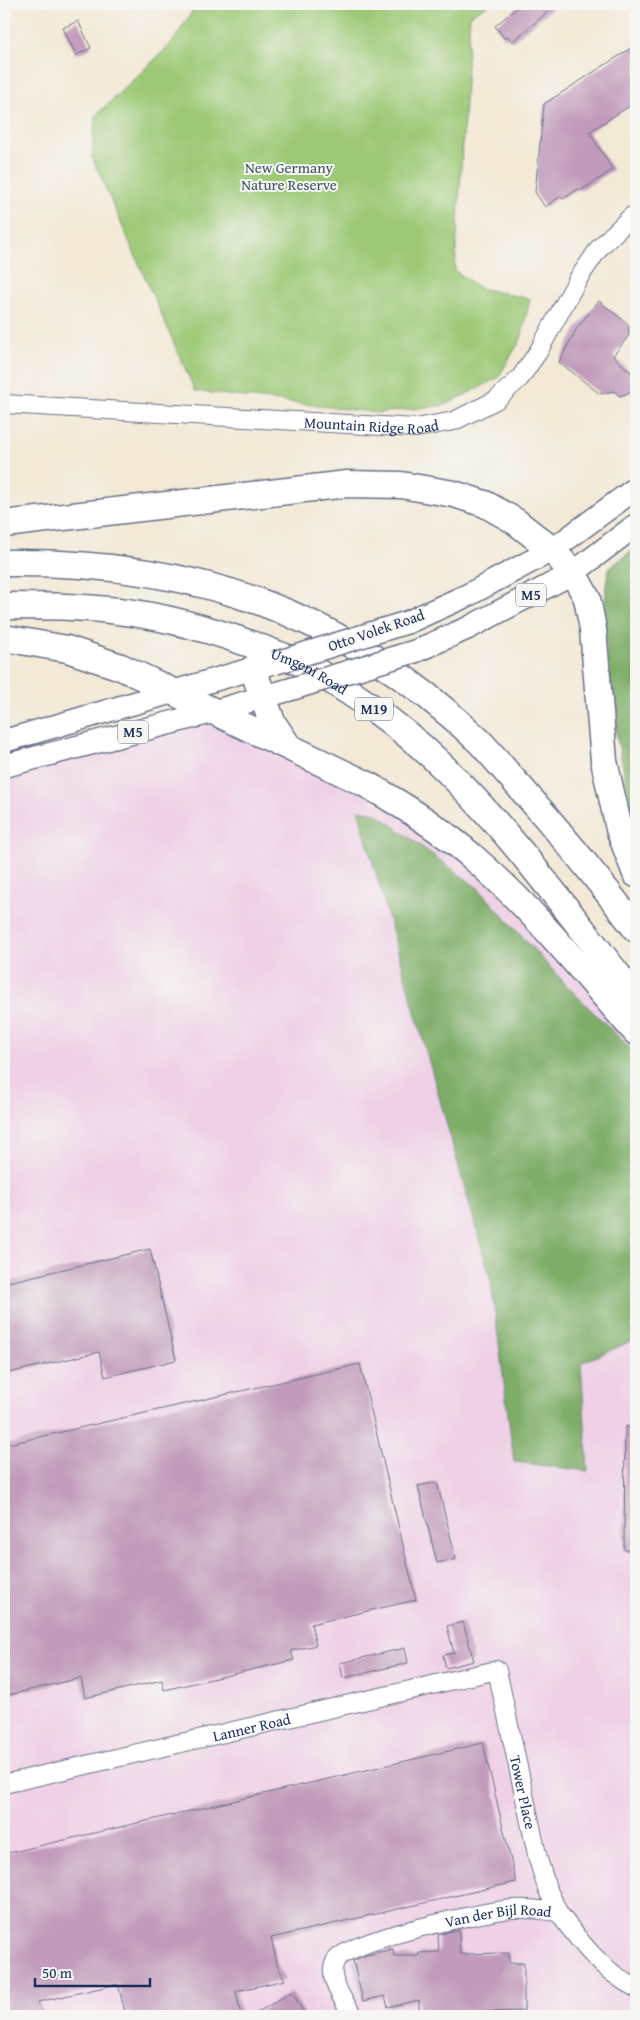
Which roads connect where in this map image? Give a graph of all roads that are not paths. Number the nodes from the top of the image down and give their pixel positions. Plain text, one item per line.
1 (636, 214) edge
2 (4, 404) edge
3 (636, 488) edge
4 (4, 524) edge
5 (636, 525) edge
6 (552, 550) junction
7 (4, 563) edge
8 (573, 573) junction
9 (4, 606) edge
10 (4, 638) edge
11 (264, 666) junction
12 (173, 691) junction
13 (262, 697) junction
14 (212, 712) junction
15 (4, 741) edge
16 (288, 746) junction
17 (4, 766) edge
18 (636, 874) edge
19 (636, 929) edge
20 (636, 998) edge
21 (636, 1032) edge
22 (498, 1670) joint
23 (4, 1784) edge
24 (558, 1912) junction
25 (636, 1988) edge
26 (353, 2016) edge

1 - 2 street, Mountain Ridge Road
3 - 6 main road, Otto Volek Road / M5
4 - 6 highway
5 - 8 main road, Otto Volek Road / M5
6 - 8 highway
6 - 11 main road, Otto Volek Road / M5, bridge
7 - 19 highway, M19
8 - 13 main road, Otto Volek Road / M5, bridge
8 - 18 highway
9 - 20 highway, Umgeni Road / M19
10 - 12 highway
11 - 12 main road, Otto Volek Road / M5
11 - 13 highway
12 - 14 highway
12 - 15 main road, Otto Volek Road / M5
13 - 14 main road, Otto Volek Road / M5
13 - 16 highway
14 - 16 highway
14 - 17 main road, Otto Volek Road / M5
16 - 21 highway
22 - 23 street, Lanner Road
22 - 24 street, Tower Place
24 - 25 street, Van der Bijl Road
24 - 26 street, Van der Bijl Road

